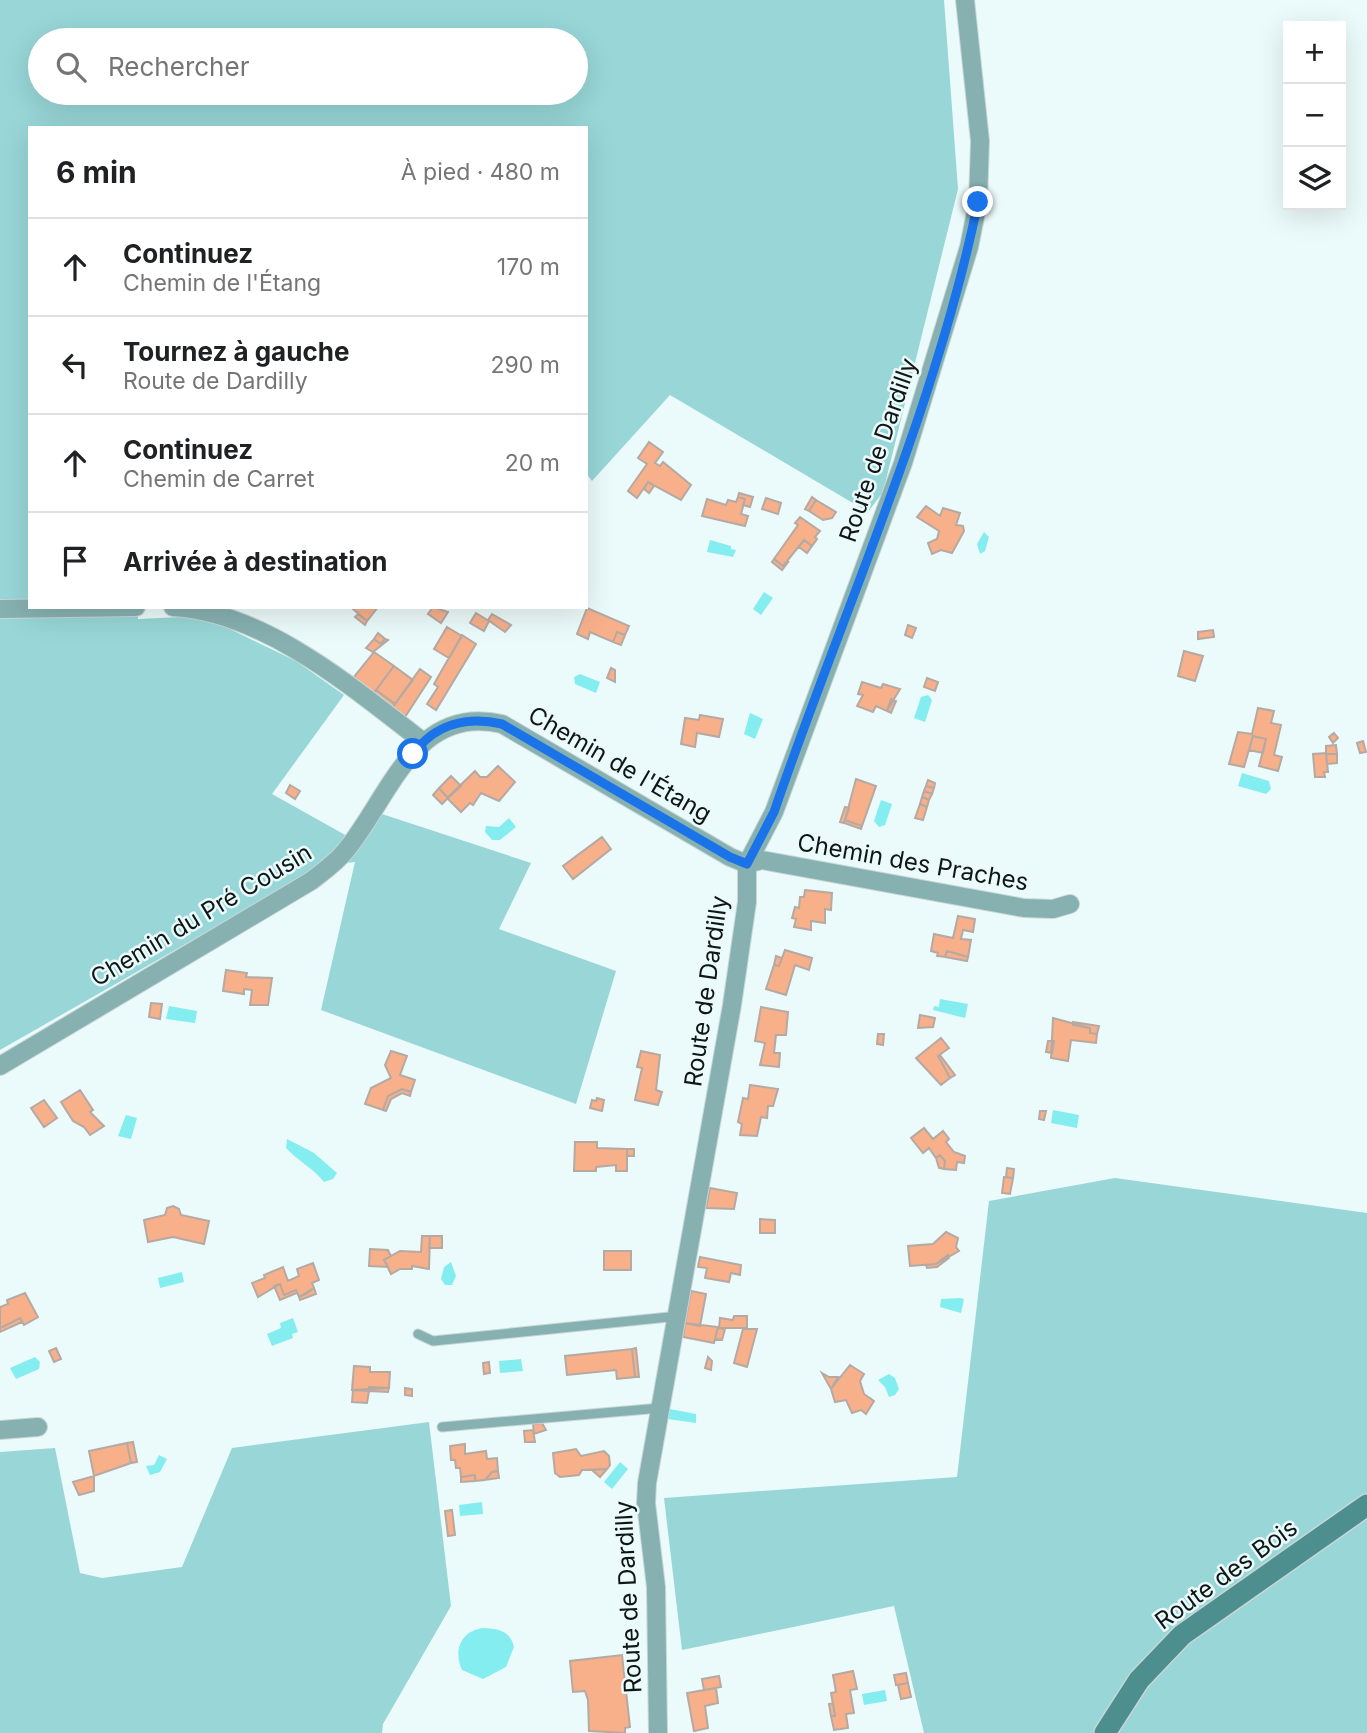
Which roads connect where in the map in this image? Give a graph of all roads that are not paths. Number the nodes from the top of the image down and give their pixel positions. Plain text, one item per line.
1 (965, 0) edge
2 (0, 609) edge
3 (28, 609) edge
4 (200, 609) edge
5 (422, 741) junction
6 (747, 864) junction
7 (1070, 904) dead end
8 (0, 1066) edge
9 (679, 1316) junction
10 (418, 1334) dead end
11 (662, 1408) junction
12 (38, 1427) dead end
13 (442, 1427) dead end
14 (0, 1430) edge
15 (1367, 1505) edge
16 (658, 1733) edge
17 (1105, 1733) edge

1 - 6 street, Route de Dardilly
2 - 3 street
4 - 5 street
5 - 6 street, Chemin de l'Étang
5 - 8 street, Chemin du Pré Cousin
6 - 7 street, Chemin des Praches
6 - 9 street, Route de Dardilly
9 - 10 lane
9 - 11 street, Route de Dardilly
11 - 13 lane
11 - 16 street, Route de Dardilly
12 - 14 street
15 - 17 street, Route des Bois

